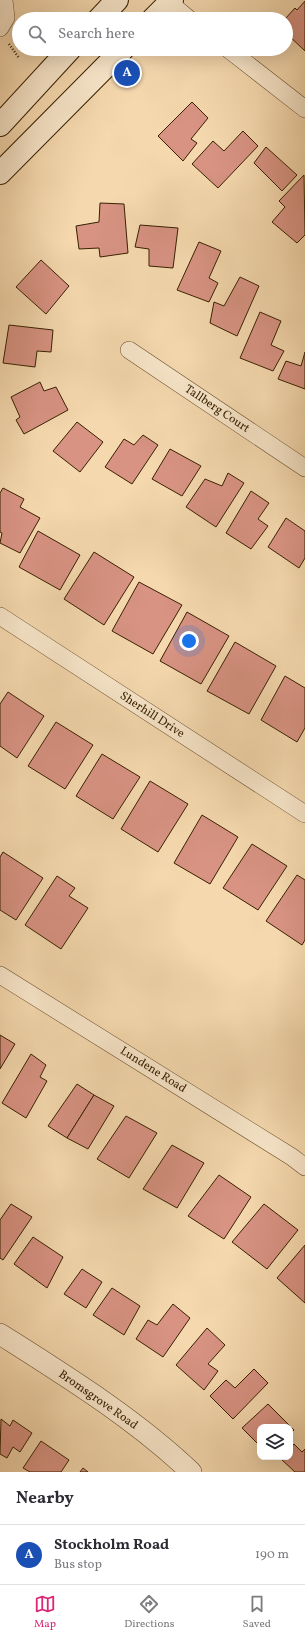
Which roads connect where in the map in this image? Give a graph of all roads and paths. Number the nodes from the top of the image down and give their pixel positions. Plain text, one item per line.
1 (4, 0) edge
2 (117, 0) edge
3 (169, 1) edge
4 (106, 12) edge
5 (159, 12) edge
6 (182, 12) edge
7 (0, 28) edge
8 (64, 56) edge
9 (116, 56) edge
10 (237, 56) edge
11 (305, 109) edge
12 (0, 125) edge
13 (0, 173) edge
14 (129, 350) dead end
15 (305, 468) edge
16 (0, 616) edge
17 (305, 814) edge
18 (0, 975) edge
19 (305, 1166) edge
20 (0, 1334) edge
21 (191, 1472) edge

1 - 7 street
2 - 4 main road
3 - 5 main road
3 - 6 street
8 - 12 main road
9 - 13 main road
10 - 11 street
14 - 15 street, Tallberg Court
16 - 17 street, Sherhill Drive
18 - 19 street, Lundene Road
20 - 21 street, Bromsgrove Road

